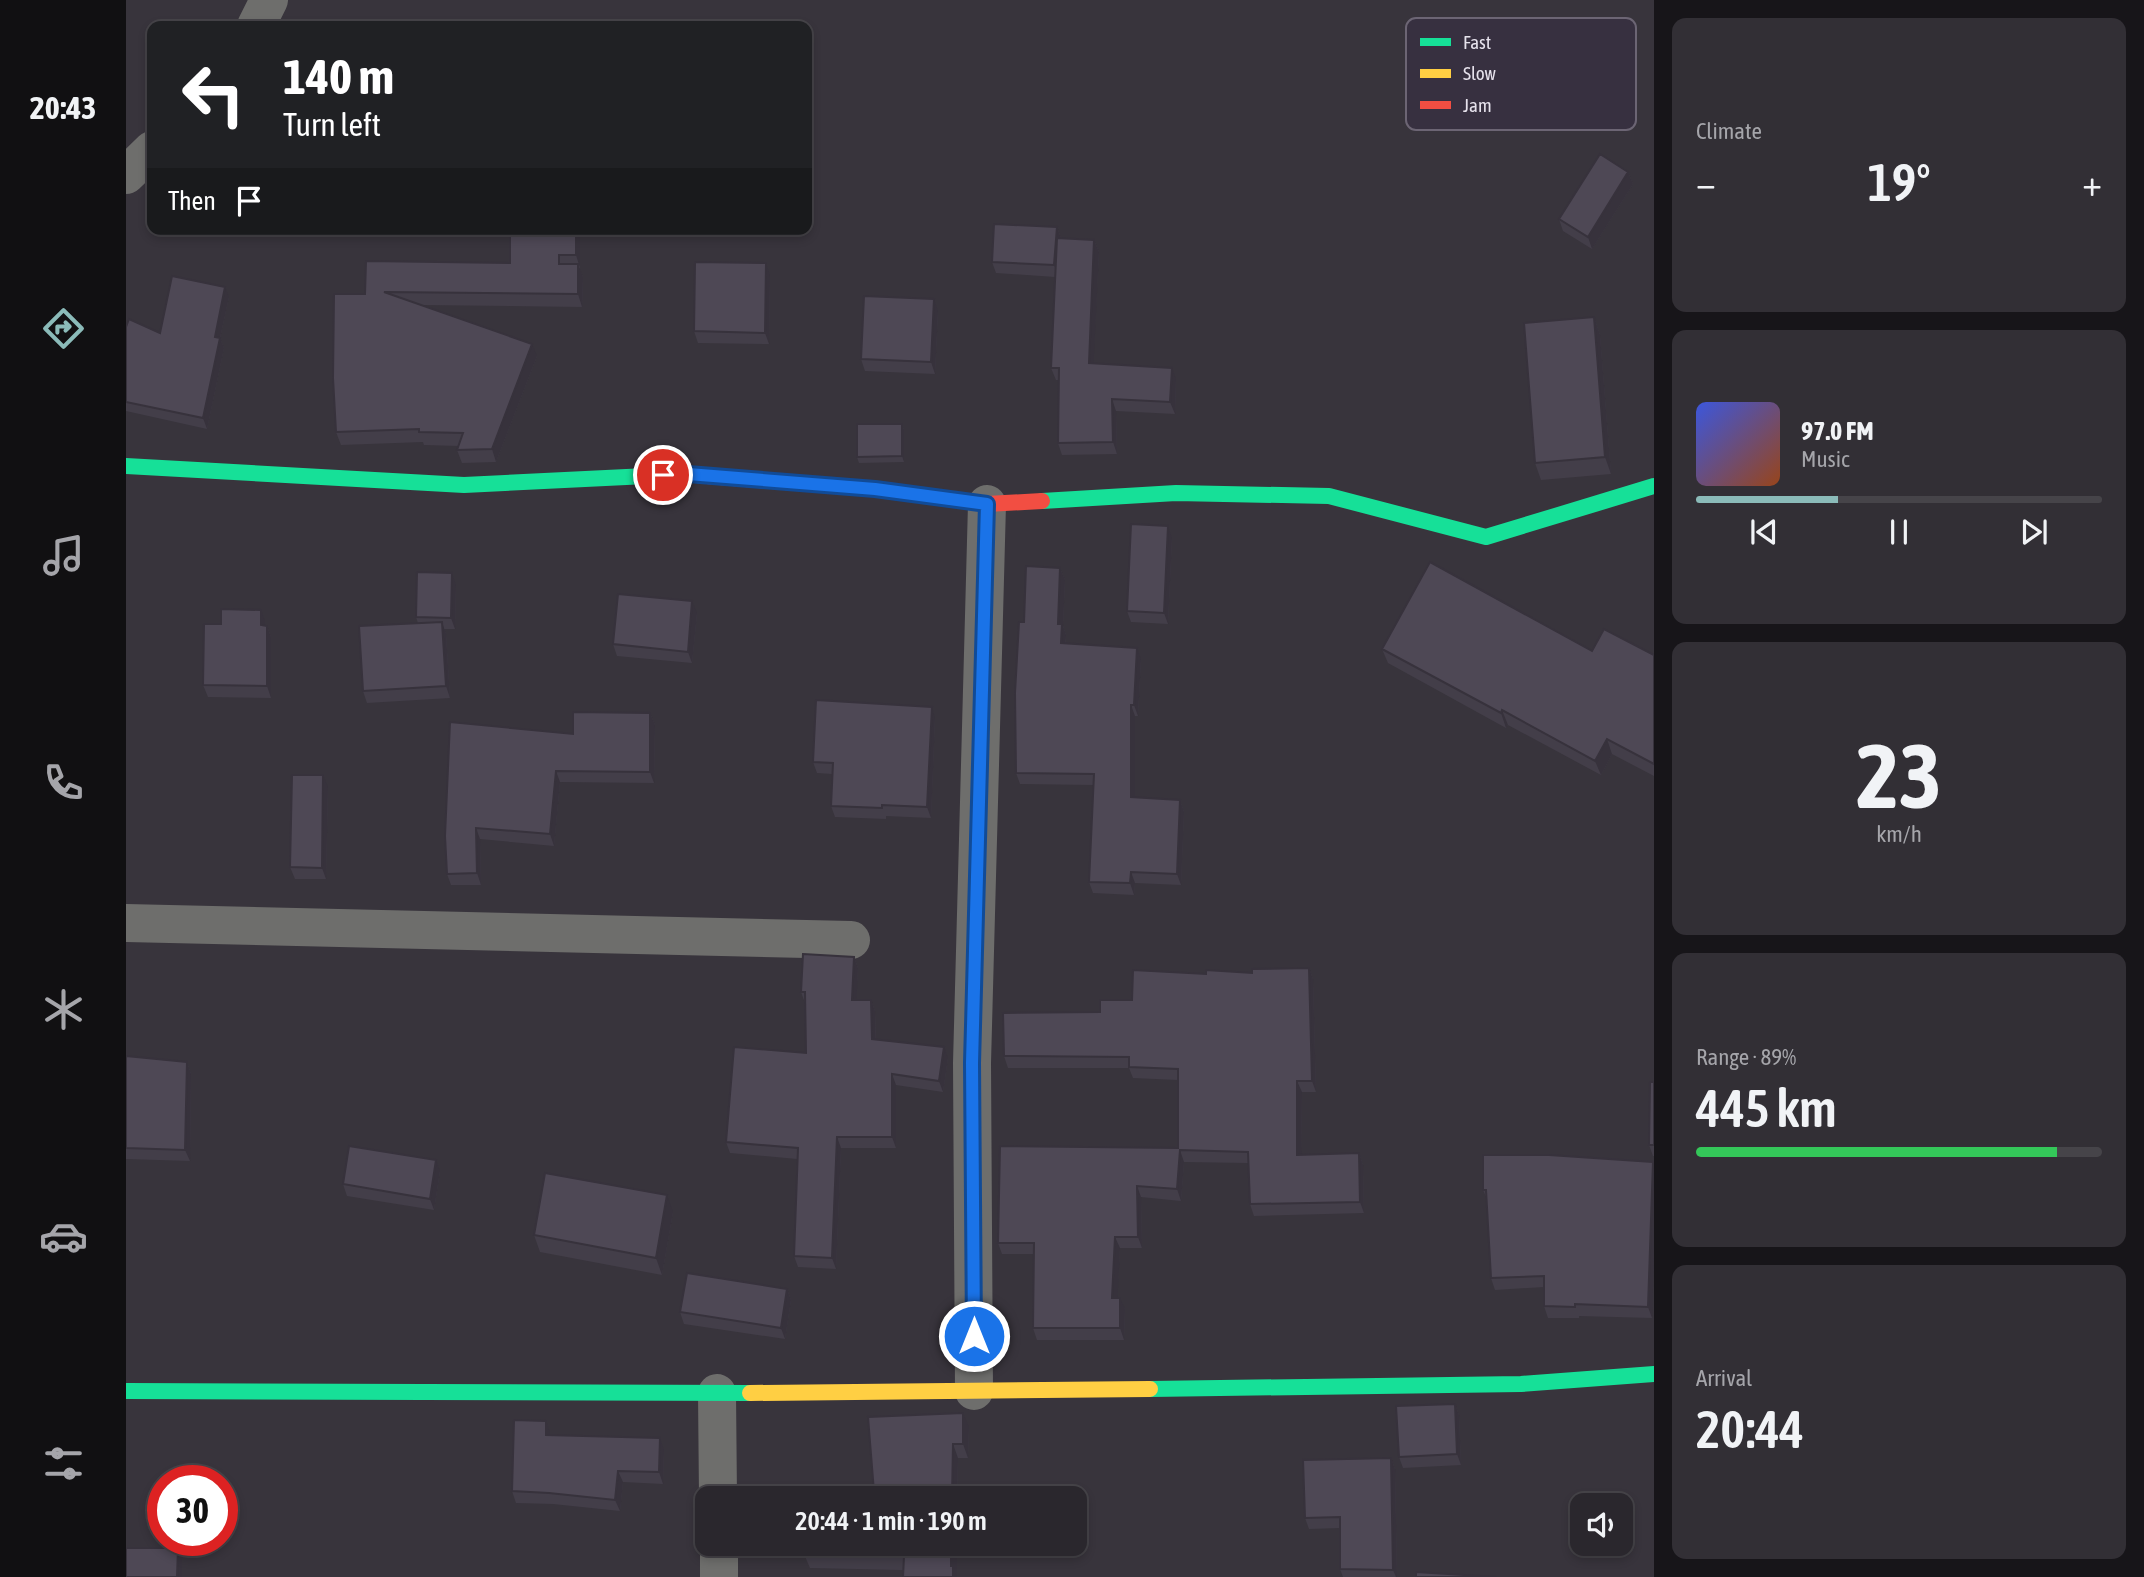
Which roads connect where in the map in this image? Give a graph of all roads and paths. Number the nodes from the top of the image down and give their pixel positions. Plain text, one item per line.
1 (269, 0) edge
2 (258, 21) edge
3 (147, 155) edge
4 (126, 175) edge
5 (126, 466) edge
6 (1654, 486) edge
7 (987, 504) junction
8 (126, 923) edge
9 (851, 940) dead end
10 (1654, 1374) edge
11 (126, 1391) edge
12 (974, 1391) junction
13 (717, 1393) junction
14 (718, 1486) edge
15 (719, 1556) edge
16 (719, 1577) edge

1 - 2 street
3 - 4 street
5 - 7 street
6 - 7 street
7 - 12 street
8 - 9 street
10 - 12 street
11 - 13 street
12 - 13 street
13 - 14 street
15 - 16 street

